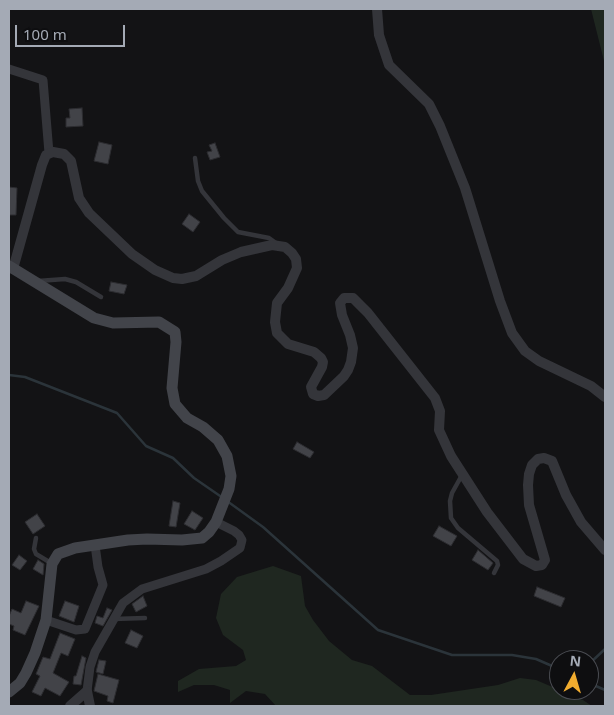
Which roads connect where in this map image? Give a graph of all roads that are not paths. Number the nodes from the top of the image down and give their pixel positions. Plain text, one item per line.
1 (377, 9) edge
2 (9, 69) edge
3 (49, 153) junction
4 (195, 158) dead end
5 (278, 245) junction
6 (11, 268) edge
7 (34, 282) junction
8 (101, 297) dead end
9 (605, 397) edge
10 (462, 474) junction
11 (216, 522) junction
12 (36, 538) dead end
13 (95, 545) junction
14 (605, 550) edge
15 (52, 564) junction
16 (494, 573) dead end
17 (145, 618) dead end
18 (114, 619) junction
19 (46, 620) junction
20 (87, 691) junction
21 (9, 692) edge
22 (70, 706) edge
23 (90, 706) edge

1 - 9 street
2 - 3 street
3 - 5 street
3 - 6 street
4 - 5 lane
5 - 10 street
6 - 7 main road
7 - 8 lane
7 - 11 main road
10 - 14 street
10 - 16 lane
11 - 13 main road
11 - 18 street
12 - 15 lane
13 - 15 main road
13 - 19 street
15 - 19 main road
17 - 18 lane
18 - 20 street
19 - 21 main road
20 - 22 street
20 - 23 street

